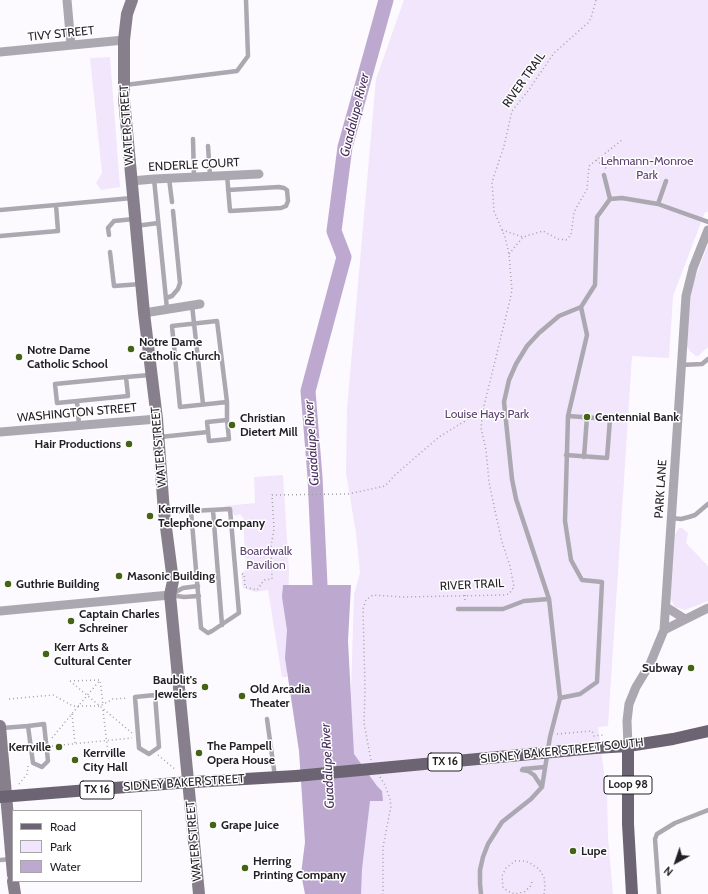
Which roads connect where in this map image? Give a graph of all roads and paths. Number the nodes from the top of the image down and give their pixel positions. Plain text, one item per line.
1 (68, 0) edge
2 (132, 0) edge
3 (246, 0) edge
4 (596, 0) edge
5 (124, 40) junction
6 (71, 45) junction
7 (0, 52) edge
8 (124, 86) junction
9 (193, 139) dead end
10 (622, 140) dead end
11 (208, 146) dead end
12 (596, 160) junction
13 (611, 172) dead end
14 (259, 174) dead end
15 (227, 175) junction
16 (604, 175) dead end
17 (210, 176) junction
18 (194, 177) junction
19 (169, 178) junction
20 (154, 179) junction
21 (131, 181) junction
22 (666, 181) dead end
23 (228, 190) junction
24 (133, 198) junction
25 (610, 199) junction
26 (172, 202) dead end
27 (658, 204) junction
28 (56, 205) junction
29 (0, 210) edge
30 (173, 211) dead end
31 (708, 222) edge
32 (135, 223) junction
33 (158, 223) junction
34 (502, 230) junction
35 (708, 230) edge
36 (109, 235) dead end
37 (0, 236) edge
38 (523, 237) junction
39 (110, 252) dead end
40 (509, 254) junction
41 (141, 284) junction
42 (166, 298) junction
43 (196, 304) joint
44 (581, 307) junction
45 (167, 309) junction
46 (144, 313) junction
47 (194, 323) junction
48 (708, 359) edge
49 (681, 365) junction
50 (151, 375) junction
51 (126, 377) junction
52 (77, 401) junction
53 (227, 402) junction
54 (203, 404) junction
55 (482, 410) junction
56 (568, 416) junction
57 (587, 417) junction
58 (157, 419) junction
59 (227, 420) junction
60 (79, 425) junction
61 (0, 432) edge
62 (208, 432) junction
63 (158, 437) junction
64 (566, 455) junction
65 (584, 457) junction
66 (708, 504) edge
67 (213, 510) junction
68 (191, 511) junction
69 (164, 512) junction
70 (671, 518) junction
71 (236, 575) junction
72 (198, 586) junction
73 (170, 595) junction
74 (199, 596) junction
75 (549, 599) junction
76 (666, 607) junction
77 (708, 608) edge
78 (458, 609) dead end
79 (0, 611) edge
80 (685, 619) junction
81 (222, 625) junction
82 (664, 630) junction
83 (100, 680) junction
84 (180, 693) junction
85 (155, 695) junction
86 (87, 696) junction
87 (135, 697) junction
88 (560, 698) junction
89 (9, 699) dead end
90 (103, 704) junction
91 (78, 706) junction
92 (100, 706) junction
93 (104, 710) junction
94 (72, 714) junction
95 (267, 719) dead end
96 (28, 726) junction
97 (0, 727) edge
98 (708, 731) edge
99 (551, 734) junction
100 (603, 735) dead end
101 (50, 740) dead end
102 (106, 740) junction
103 (75, 743) junction
104 (51, 746) dead end
105 (628, 746) junction
106 (157, 754) dead end
107 (108, 762) dead end
108 (372, 762) dead end
109 (28, 766) dead end
110 (545, 767) junction
111 (176, 770) dead end
112 (296, 776) joint
113 (379, 776) dead end
114 (275, 777) junction
115 (189, 782) junction
116 (19, 784) dead end
117 (542, 787) junction
118 (3, 797) edge
119 (708, 810) edge
120 (6, 860) edge
121 (12, 873) edge
122 (14, 882) edge
123 (532, 882) dead end
124 (15, 894) edge
125 (199, 894) edge
126 (383, 894) edge
127 (482, 894) edge
128 (544, 894) edge
129 (632, 894) edge
130 (659, 894) edge

1 - 6 street
2 - 5 street, WATER STREET
3 - 8 lane
4 - 34 path, RIVER TRAIL
5 - 6 street, TIVY STREET
5 - 8 street, WATER STREET
6 - 7 street, TIVY STREET
8 - 21 street, WATER STREET
9 - 18 lane
10 - 12 path
11 - 17 lane
12 - 13 path
12 - 38 path
14 - 15 street, ENDERLE COURT
15 - 17 street, ENDERLE COURT
15 - 23 lane
16 - 25 lane
17 - 18 street, ENDERLE COURT
18 - 19 street, ENDERLE COURT
19 - 20 street, ENDERLE COURT
19 - 26 lane
20 - 21 street, ENDERLE COURT
20 - 33 lane
21 - 24 street, WATER STREET
22 - 27 lane
23 - 23 lane
24 - 28 lane
24 - 32 street, WATER STREET
25 - 27 lane
25 - 44 lane
27 - 31 lane
28 - 29 lane
28 - 37 lane
30 - 42 lane
32 - 33 lane
32 - 36 lane
32 - 41 street, WATER STREET
33 - 42 lane
34 - 38 path
34 - 40 path, RIVER TRAIL
35 - 49 street, PARK LANE
38 - 40 path
39 - 41 lane
40 - 55 path, RIVER TRAIL
41 - 46 street, WATER STREET
42 - 45 lane
43 - 45 street
43 - 47 lane
44 - 56 lane
44 - 75 lane
45 - 46 street
46 - 50 street, WATER STREET
47 - 53 lane
47 - 54 lane
47 - 54 lane
48 - 49 lane
49 - 70 street, PARK LANE
50 - 51 lane
50 - 58 street, WATER STREET
51 - 52 lane
51 - 52 lane
52 - 60 lane
53 - 54 lane
53 - 59 lane
55 - 71 path
55 - 108 path, RIVER TRAIL
56 - 57 lane
56 - 64 lane
57 - 65 lane
57 - 65 lane
58 - 60 street, WASHINGTON STREET
58 - 63 street, WATER STREET
59 - 62 lane
59 - 62 lane
60 - 61 street, WASHINGTON STREET
62 - 63 lane
63 - 69 street, WATER STREET
64 - 65 lane
64 - 88 lane
66 - 70 lane
67 - 68 lane
67 - 71 lane
67 - 81 lane
68 - 69 lane
68 - 72 lane
69 - 73 street, WATER STREET
70 - 76 street, PARK LANE
71 - 81 lane
72 - 73 lane
72 - 74 lane
73 - 74 lane
73 - 79 street
73 - 84 street, WATER STREET
74 - 81 lane
75 - 78 lane
75 - 88 lane
76 - 80 street
76 - 82 street, PARK LANE
77 - 80 street
80 - 82 street
82 - 105 street, PARK LANE
83 - 86 path
83 - 86 path
83 - 90 path
84 - 85 lane
84 - 115 street, WATER STREET
85 - 87 lane
85 - 87 lane
86 - 91 path
86 - 92 path
87 - 90 path
88 - 99 lane
89 - 91 path
90 - 92 path
91 - 92 path
91 - 94 path
92 - 93 path
93 - 102 path
93 - 102 path
94 - 101 path
94 - 103 path
95 - 114 lane
96 - 96 lane
96 - 97 lane
97 - 118 street
98 - 105 main road, SIDNEY BAKER STREET SOUTH / TX 16
99 - 100 path
99 - 110 lane
102 - 103 path
102 - 107 path
103 - 104 path
105 - 112 main road, SIDNEY BAKER STREET SOUTH / TX 16, bridge
105 - 129 main road, Loop 98
106 - 111 path
109 - 116 path
110 - 117 lane
110 - 117 lane
112 - 114 main road, SIDNEY BAKER STREET / TX 16
113 - 126 path
114 - 115 main road, SIDNEY BAKER STREET / TX 16
115 - 118 main road, SIDNEY BAKER STREET / TX 16
115 - 125 street, WATER STREET
117 - 127 lane
118 - 120 street
119 - 130 lane
120 - 121 street
122 - 124 street
123 - 128 path

